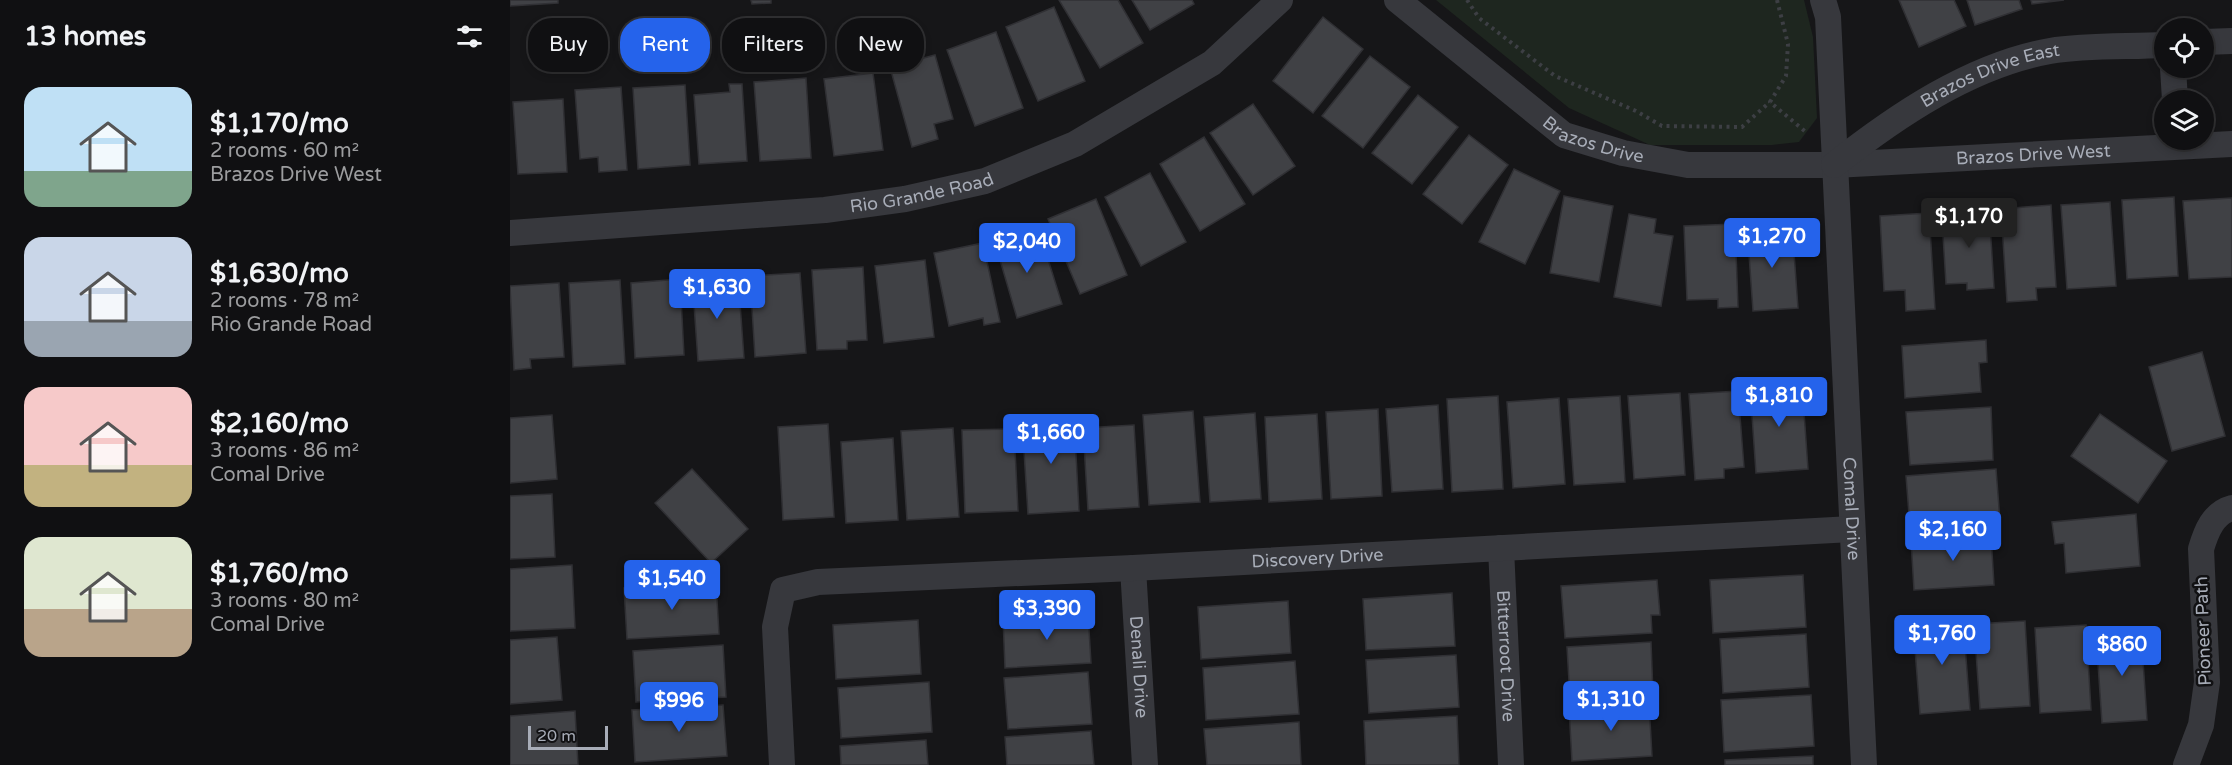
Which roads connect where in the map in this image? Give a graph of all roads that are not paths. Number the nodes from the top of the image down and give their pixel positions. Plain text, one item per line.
1 (1280, 0) edge
2 (1397, 0) edge
3 (1823, 0) edge
4 (2232, 41) edge
5 (2214, 42) edge
6 (2154, 46) edge
7 (2154, 144) edge
8 (2214, 144) edge
9 (2232, 144) edge
10 (1834, 165) junction
11 (510, 233) edge
12 (2232, 508) edge
13 (1852, 529) junction
14 (1501, 548) junction
15 (1133, 568) junction
16 (782, 765) edge
17 (1145, 765) edge
18 (1511, 765) edge
19 (1864, 765) edge
20 (2186, 765) edge

1 - 11 street, Rio Grande Road
2 - 10 street, Brazos Drive
3 - 10 street, Comal Drive
4 - 5 street
6 - 10 street, Brazos Drive East
7 - 10 street, Brazos Drive West
8 - 9 street, Brazos Drive West
10 - 13 street, Comal Drive
12 - 20 street, Pioneer Path
13 - 14 street, Discovery Drive
13 - 19 street, Comal Drive
14 - 15 street, Discovery Drive
14 - 18 street, Bitterroot Drive
15 - 16 street, Discovery Drive
15 - 17 street, Denali Drive

